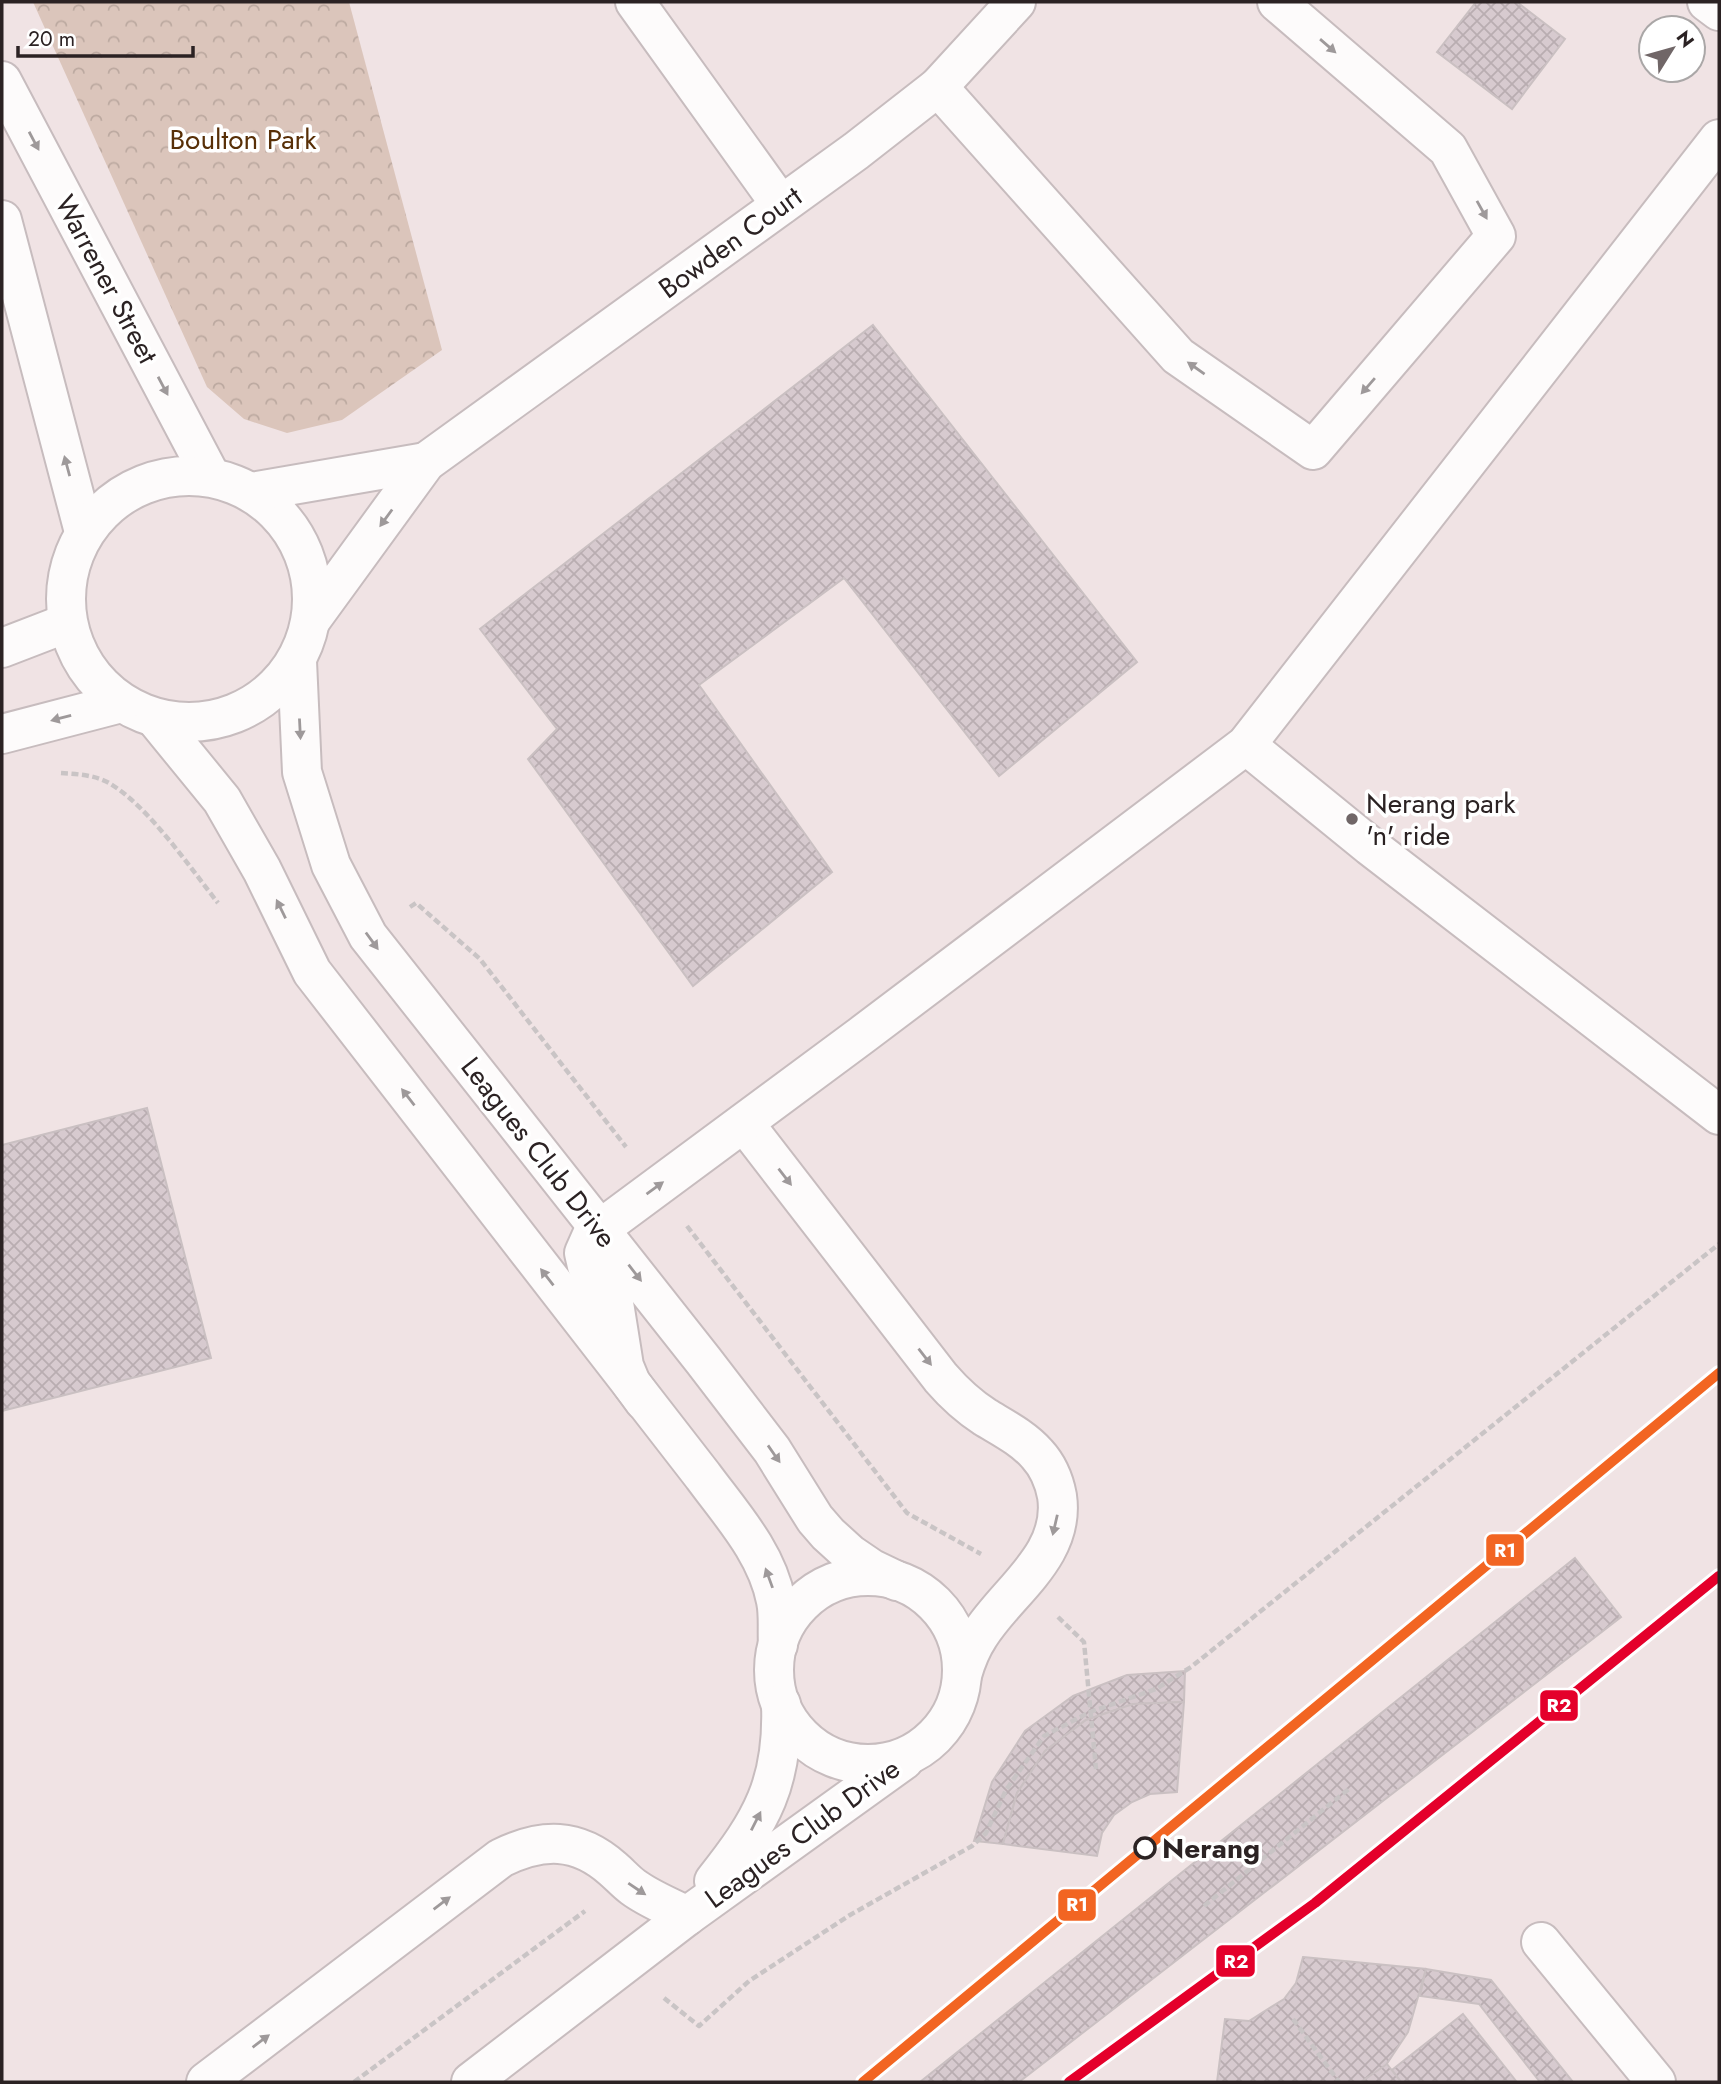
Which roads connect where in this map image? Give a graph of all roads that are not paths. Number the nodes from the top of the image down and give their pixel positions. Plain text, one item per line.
1 (635, 2) edge
2 (1016, 2) edge
3 (1277, 2) edge
4 (1707, 2) edge
5 (1719, 11) edge
6 (2, 81) edge
7 (938, 87) junction
8 (1719, 139) edge
9 (781, 205) junction
10 (2, 220) edge
11 (426, 462) junction
12 (211, 477) junction
13 (252, 492) junction
14 (84, 532) junction
15 (311, 620) junction
16 (67, 623) junction
17 (2, 648) edge
18 (297, 661) junction
19 (138, 710) junction
20 (2, 734) edge
21 (1246, 745) junction
22 (1719, 1115) edge
23 (744, 1123) junction
24 (600, 1228) junction
25 (644, 1401) junction
26 (897, 1581) junction
27 (778, 1645) junction
28 (962, 1675) junction
29 (781, 1704) junction
30 (916, 1751) junction
31 (687, 1916) junction
32 (1541, 1942) dead end
33 (206, 2082) edge
34 (471, 2082) edge
35 (1656, 2082) edge

1 - 9 street
2 - 7 street, Bowden Court
3 -> 7 street
4 - 5 street
6 -> 12 street, Warrener Street
7 - 9 street, Bowden Court
8 - 21 street
9 - 11 street, Bowden Court
14 -> 10 street
11 - 13 street, Bowden Court
11 -> 15 street, Bowden Court
12 - 13 street
12 - 14 street
13 - 15 street
14 - 16 street
15 - 18 street
16 - 17 street
16 - 19 street
18 - 19 street
18 -> 24 street, Leagues Club Drive
19 -> 20 street
25 -> 19 street
21 - 22 street
21 - 23 street
24 -> 23 street
23 -> 28 street
24 - 25 street
24 -> 26 street, Leagues Club Drive
27 -> 25 street
26 - 27 street
26 - 28 street
27 - 29 street
28 - 30 street
29 - 30 street
31 -> 29 street, Leagues Club Drive
30 - 31 street, Leagues Club Drive
33 -> 31 street
31 - 34 street, Leagues Club Drive
32 - 35 street

